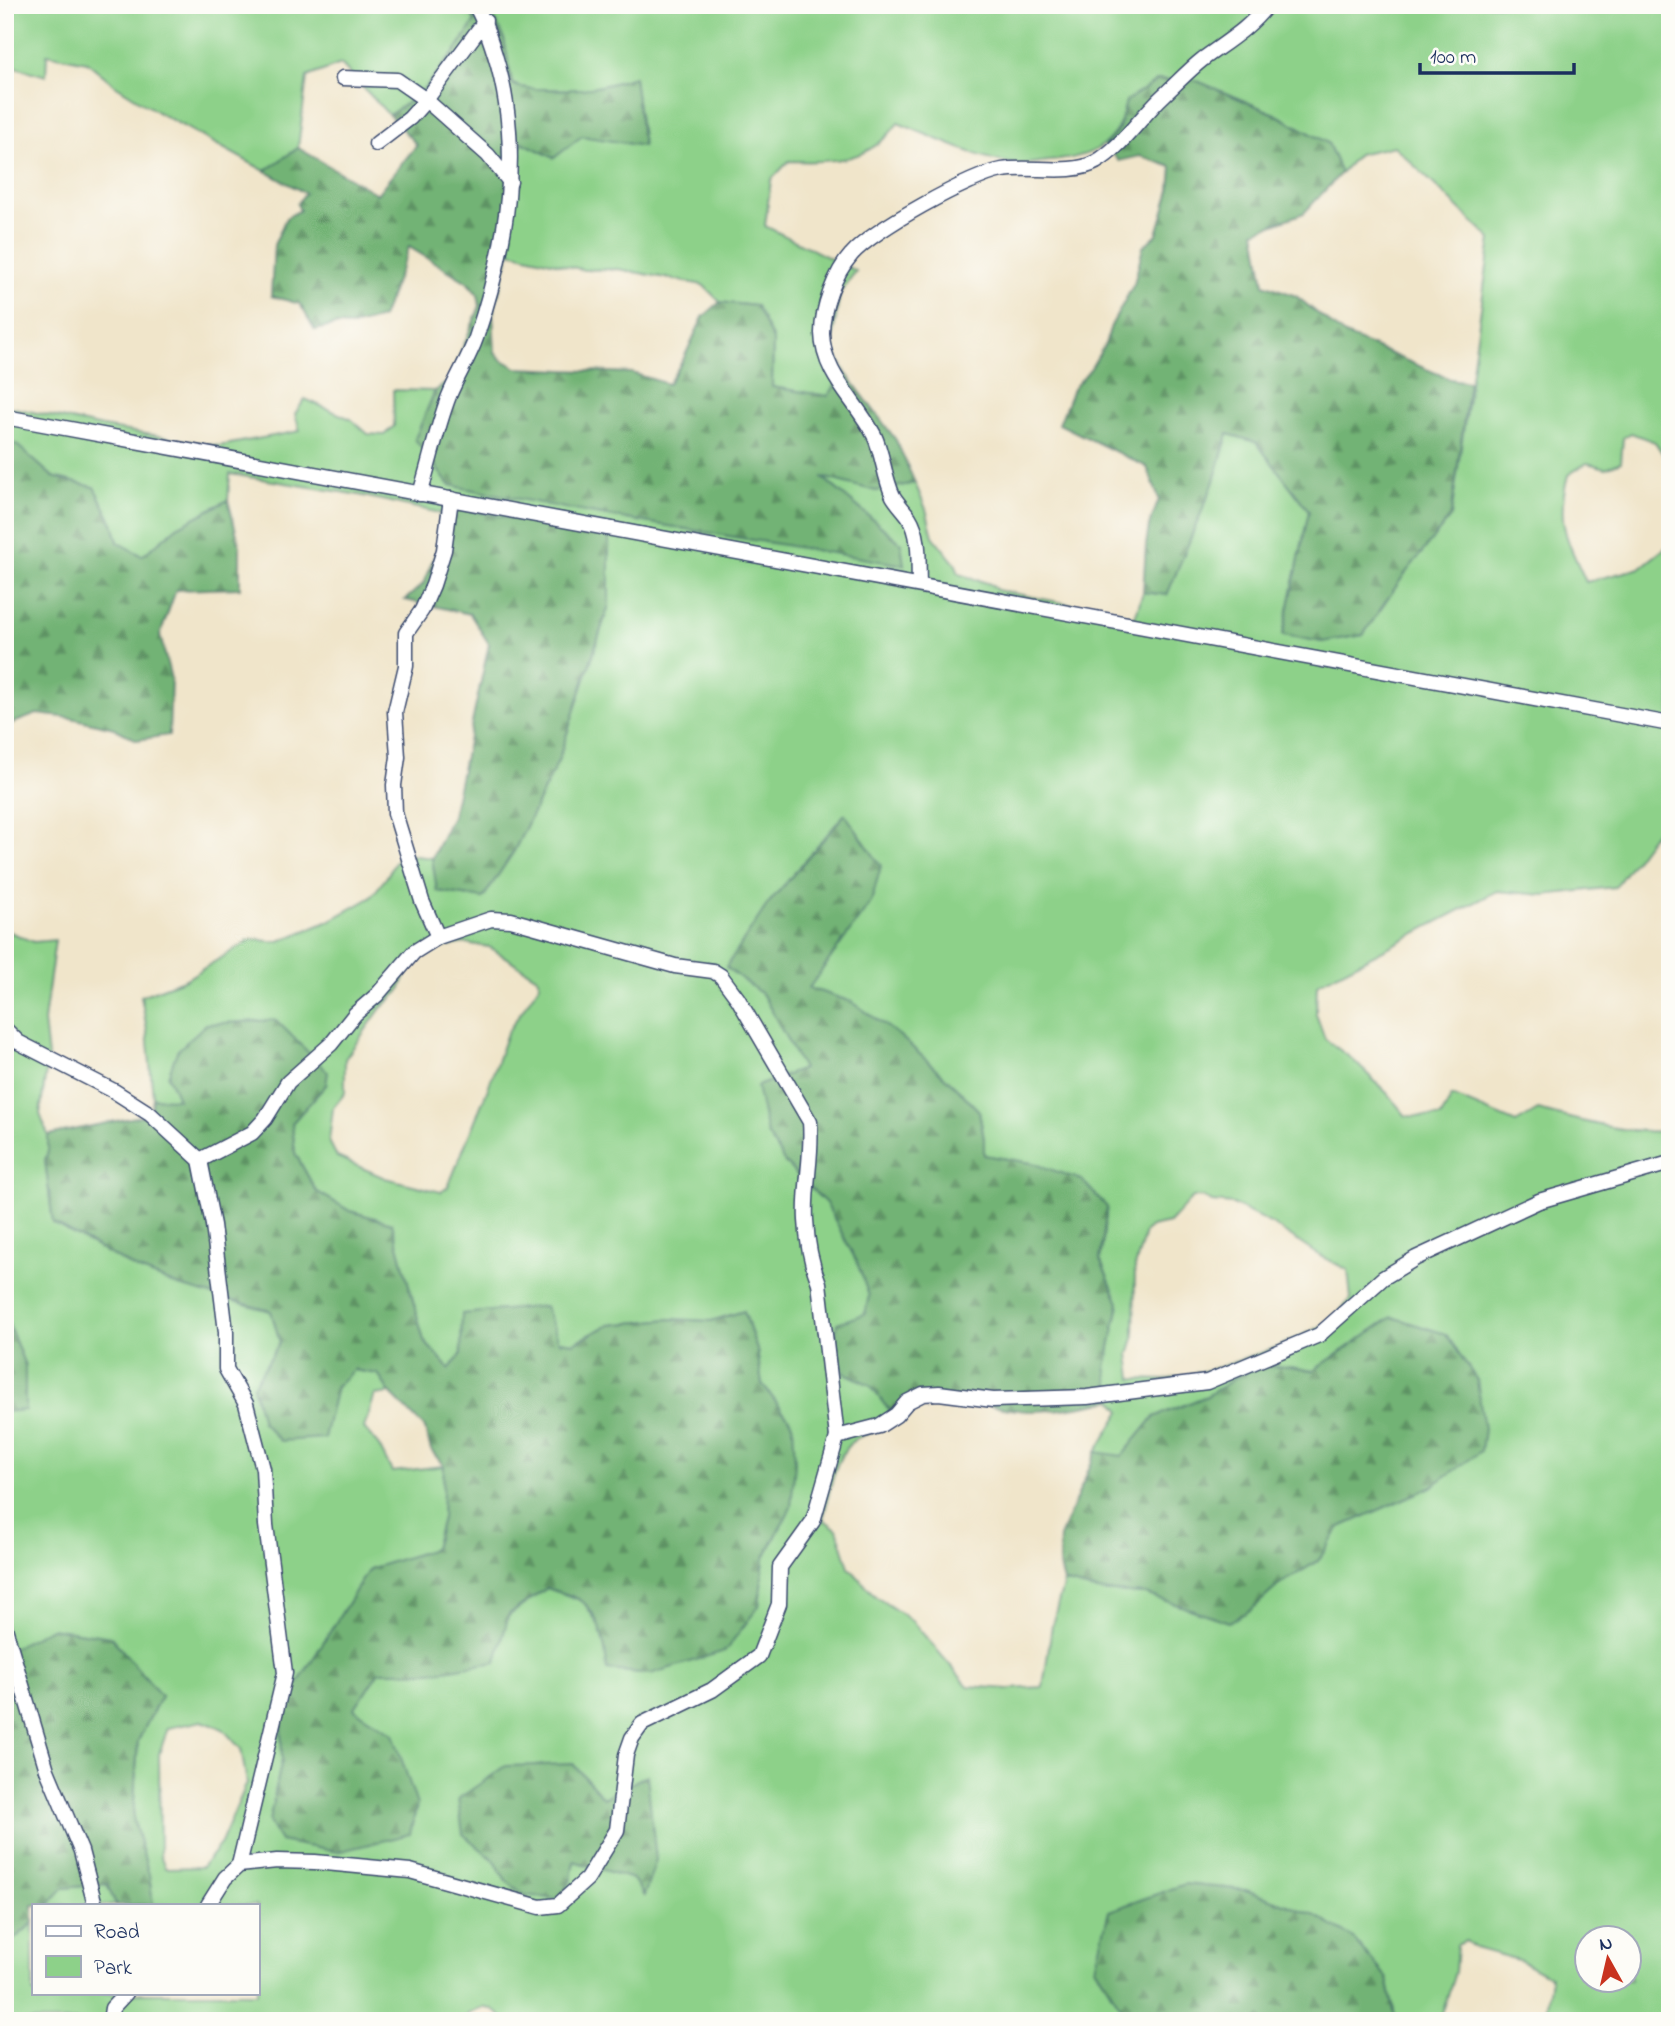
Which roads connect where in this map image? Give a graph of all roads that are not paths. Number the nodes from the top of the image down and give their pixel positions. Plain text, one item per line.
1 (475, 5) edge
2 (1267, 5) edge
3 (485, 21) junction
4 (343, 78) dead end
5 (426, 100) junction
6 (376, 144) dead end
7 (510, 182) junction
8 (5, 417) edge
9 (420, 494) junction
10 (451, 499) junction
11 (919, 584) junction
12 (1670, 724) edge
13 (438, 937) junction
14 (5, 1029) edge
15 (200, 1160) junction
16 (1670, 1163) edge
17 (837, 1437) junction
18 (5, 1628) edge
19 (239, 1865) junction
20 (95, 1904) edge
21 (209, 1904) edge
22 (110, 1994) edge
23 (125, 1994) edge
24 (111, 2015) edge

1 - 3 street
2 - 11 street
3 - 5 street
3 - 7 street
4 - 5 street
5 - 6 street
5 - 7 street
7 - 9 street
8 - 9 street
9 - 10 street
10 - 11 street
10 - 13 street
11 - 12 street
13 - 15 street
13 - 17 street
14 - 15 street
15 - 19 street
16 - 17 street
17 - 19 street
18 - 20 street
19 - 21 street
22 - 24 street
23 - 24 street

